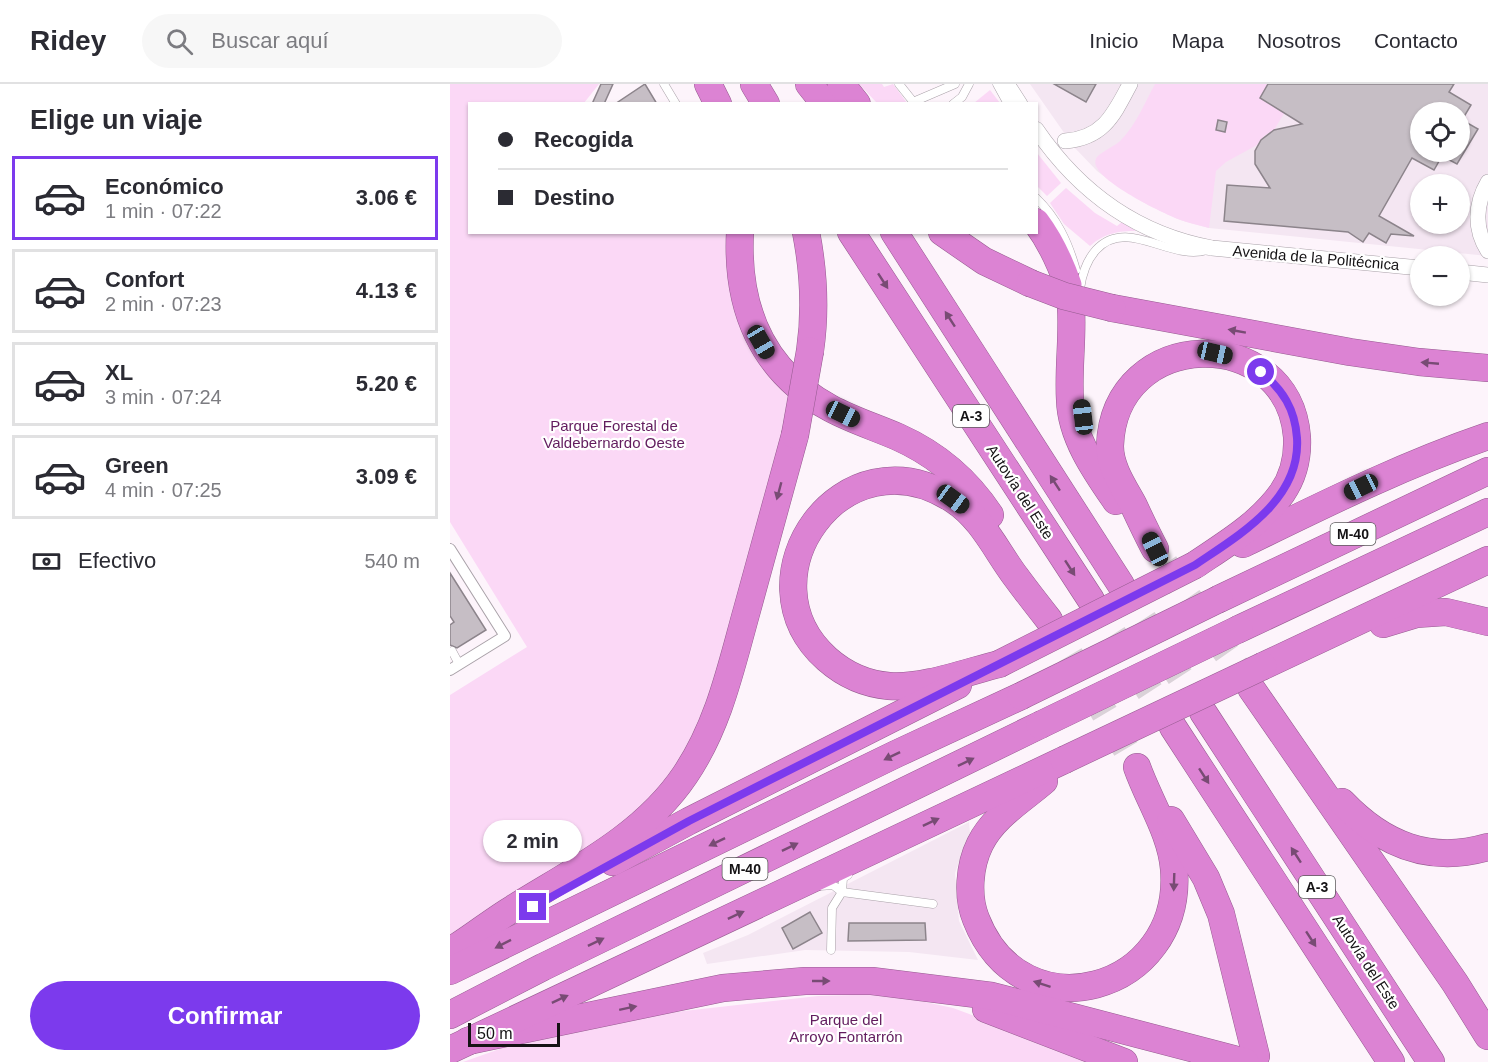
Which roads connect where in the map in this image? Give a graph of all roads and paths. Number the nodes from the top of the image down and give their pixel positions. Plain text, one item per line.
1 (664, 84) edge
2 (708, 84) edge
3 (740, 84) edge
4 (754, 84) edge
5 (799, 84) edge
6 (809, 84) edge
7 (842, 84) edge
8 (899, 84) edge
9 (955, 84) edge
10 (969, 84) edge
11 (997, 84) edge
12 (1007, 84) edge
13 (1130, 84) edge
14 (675, 102) edge
15 (717, 102) edge
16 (751, 102) edge
17 (765, 102) edge
18 (810, 102) edge
19 (823, 102) edge
20 (856, 102) edge
21 (913, 102) edge
22 (916, 102) edge
23 (956, 102) edge
24 (1007, 102) edge
25 (1019, 102) edge
26 (1038, 132) edge
27 (1065, 141) dead end
28 (1488, 182) edge
29 (1038, 200) edge
30 (1038, 224) edge
31 (740, 234) edge
32 (807, 234) edge
33 (852, 234) edge
34 (895, 234) edge
35 (945, 234) edge
36 (1212, 248) junction
37 (1488, 251) edge
38 (1410, 267) edge
39 (1470, 273) edge
40 (1488, 275) edge
41 (1076, 297) junction
42 (1488, 368) edge
43 (1084, 427) dead end
44 (1488, 436) edge
45 (1087, 456) junction
46 (1488, 471) edge
47 (1488, 512) edge
48 (450, 549) edge
49 (1488, 560) edge
50 (1195, 565) junction
51 (1121, 585) tunnel mouth
52 (1091, 600) tunnel mouth
53 (1488, 622) edge
54 (452, 651) dead end
55 (999, 664) junction
56 (454, 667) edge
57 (1257, 677) junction
58 (1203, 712) tunnel mouth
59 (1173, 726) tunnel mouth
60 (1287, 738) junction
61 (1064, 760) junction
62 (890, 842) junction
63 (1488, 847) edge
64 (864, 863) dead end
65 (856, 871) dead end
66 (842, 892) junction
67 (770, 899) junction
68 (933, 904) dead end
69 (460, 945) edge
70 (831, 950) dead end
71 (450, 971) edge
72 (872, 981) junction
73 (450, 1015) edge
74 (1488, 1036) edge
75 (459, 1046) edge
76 (1251, 1059) edge
77 (1124, 1062) edge
78 (1390, 1062) edge
79 (1431, 1062) edge

1 - 14 lane
2 - 15 highway
3 - 16 highway
4 - 17 highway
5 - 18 highway
6 - 19 highway
7 - 20 highway
8 - 21 lane
9 - 22 lane
10 - 23 lane
11 - 24 lane
12 - 25 street
13 - 27 street
26 - 36 street, Avenida de la Politécnica
28 - 37 street
29 - 41 lane
30 - 41 highway
31 - 55 highway
32 -> 69 highway, bridge
33 -> 52 highway, Autovía del Este / A-3
51 -> 34 highway, A-3
42 -> 35 highway, bridge
36 - 38 street, Avenida de la Politécnica
36 - 41 lane
39 - 40 street
41 - 45 highway
43 - 45 lane
44 - 50 highway
45 - 50 highway
46 -> 71 highway, M-40, bridge
73 -> 47 highway, M-40, bridge
48 - 56 street
49 - 57 highway
50 - 55 highway, bridge
53 - 57 highway
54 - 56 lane
55 - 69 highway
57 - 60 highway
57 - 61 highway, bridge
79 -> 58 highway, Autovía del Este / A-3
59 -> 78 highway, A-3
60 - 63 highway
60 - 74 highway
62 -> 61 highway
76 -> 61 highway
62 - 64 lane
62 - 67 highway
65 - 66 lane
66 - 67 lane
66 - 68 lane
66 - 70 lane
75 -> 67 highway
75 -> 72 highway
72 - 76 highway
72 - 77 highway

